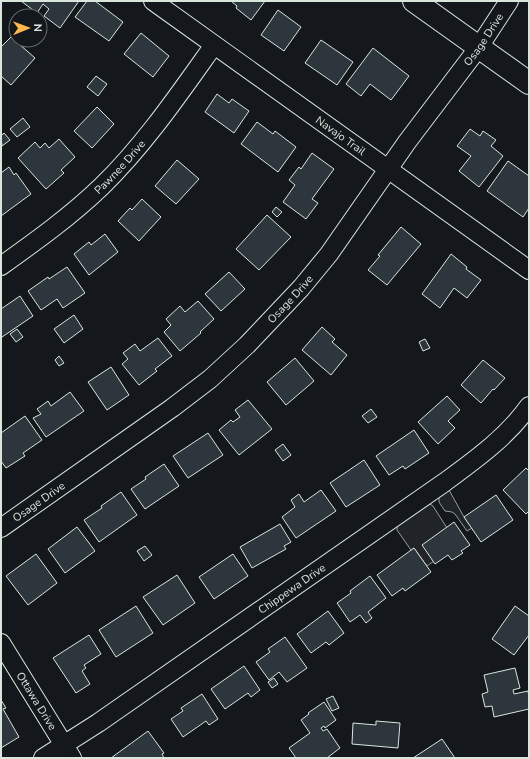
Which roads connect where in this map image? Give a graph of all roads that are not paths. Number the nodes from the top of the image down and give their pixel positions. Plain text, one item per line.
1 (153, 1) edge
2 (414, 1) edge
3 (509, 1) edge
4 (214, 45) junction
5 (479, 47) junction
6 (529, 82) edge
7 (388, 169) junction
8 (1, 266) edge
9 (529, 270) edge
10 (529, 406) edge
11 (1, 528) edge
12 (1, 643) edge
13 (68, 752) edge
14 (43, 758) edge

1 - 4 street, Navajo Trail
2 - 5 main road
3 - 5 street, Osage Drive
4 - 7 street, Navajo Trail
4 - 8 street, Pawnee Drive
5 - 6 main road
5 - 7 street, Osage Drive
7 - 9 street, Navajo Trail
7 - 11 street, Osage Drive
10 - 13 street, Chippewa Drive
12 - 13 street, Ottawa Drive
13 - 14 street, Chippewa Drive

